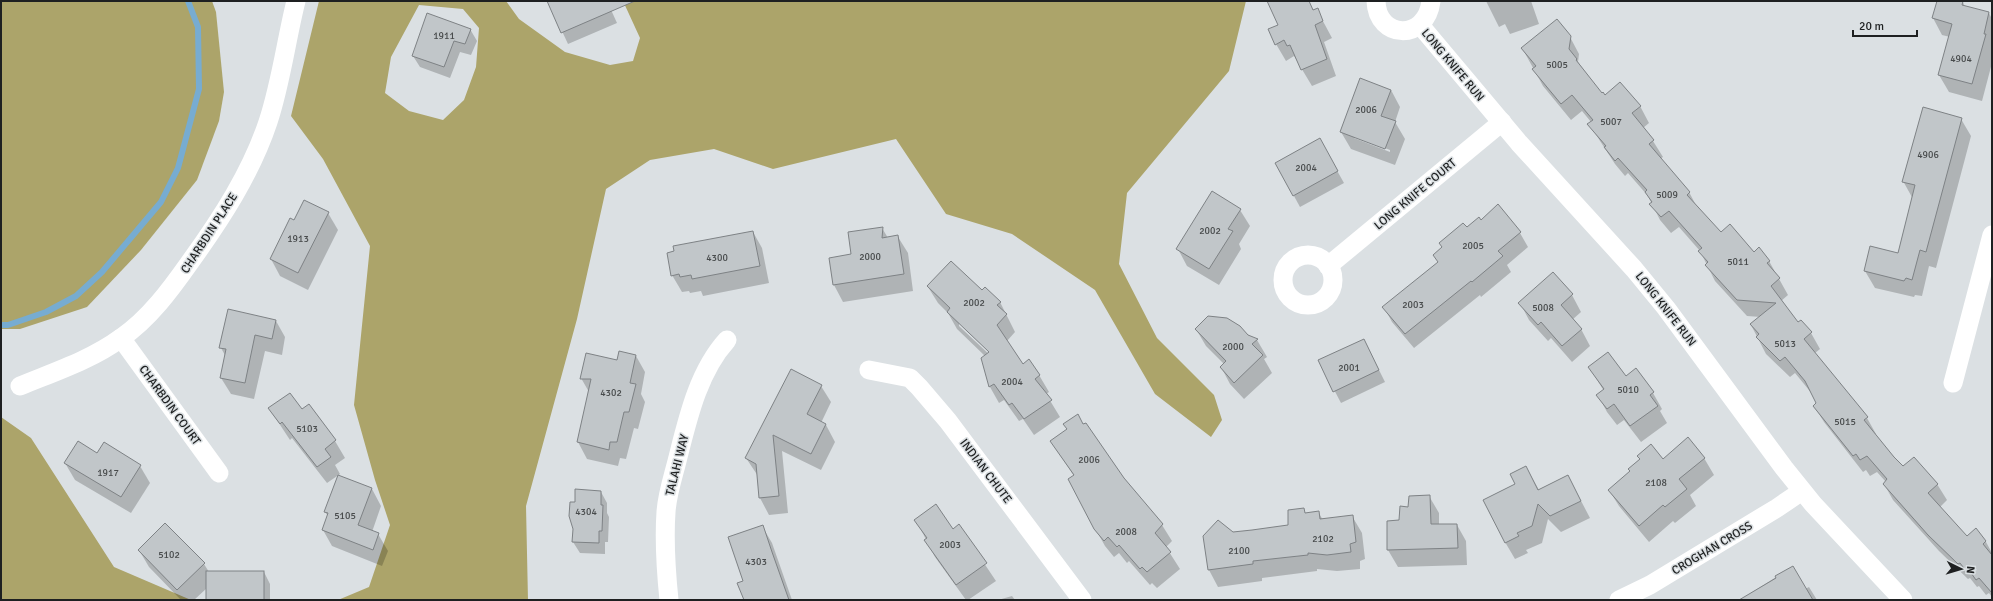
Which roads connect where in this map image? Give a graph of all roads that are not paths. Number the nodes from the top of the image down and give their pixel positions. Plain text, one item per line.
1 (296, 1) edge
2 (1376, 1) edge
3 (1431, 1) edge
4 (1420, 25) junction
5 (1502, 122) junction
6 (1992, 235) edge
7 (1328, 266) dead end
8 (122, 338) junction
9 (727, 340) dead end
10 (869, 370) dead end
11 (1953, 383) dead end
12 (20, 386) dead end
13 (218, 473) dead end
14 (1802, 491) junction
15 (669, 600) edge
16 (1082, 600) edge
17 (1619, 600) edge
18 (1903, 600) edge

1 - 8 street, CHARBDIN PLACE
2 - 4 street, LONG KNIFE RUN
3 - 4 street, LONG KNIFE RUN
4 - 5 street, LONG KNIFE RUN
5 - 7 street, LONG KNIFE COURT
5 - 14 street, LONG KNIFE RUN
6 - 11 street
8 - 12 street, CHARBDIN PLACE
8 - 13 street, CHARBDIN COURT
9 - 15 street, TALAHI WAY
10 - 16 street, INDIAN CHUTE
14 - 17 street, CROGHAN CROSS
14 - 18 street, LONG KNIFE RUN

